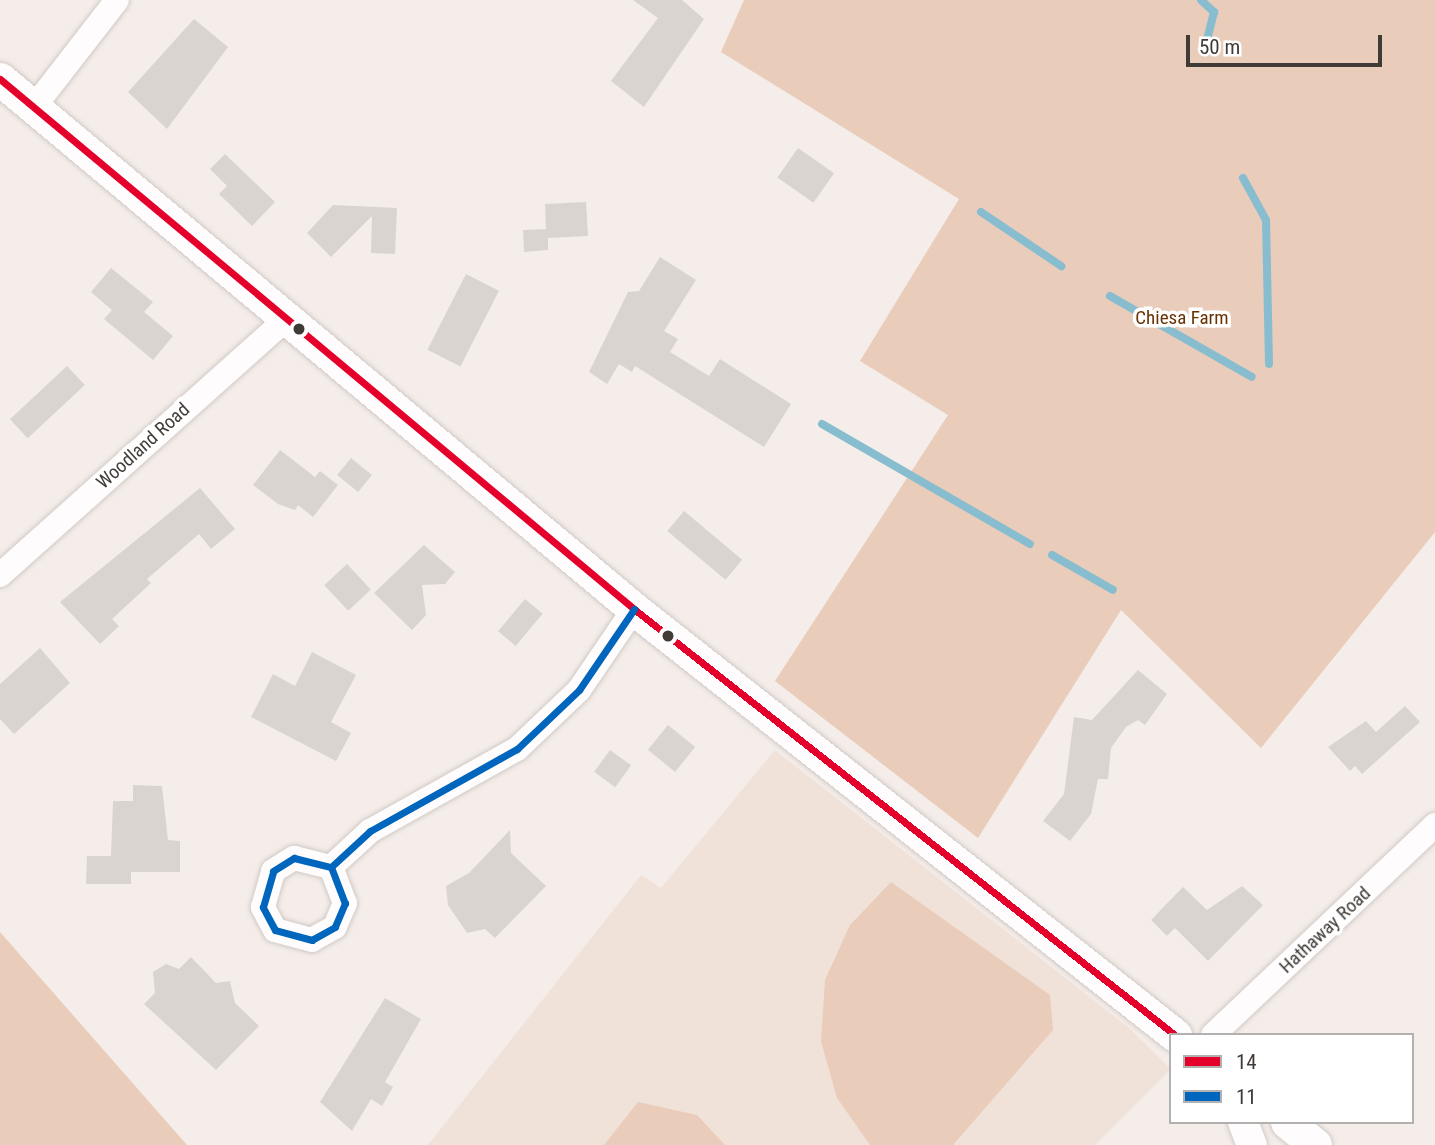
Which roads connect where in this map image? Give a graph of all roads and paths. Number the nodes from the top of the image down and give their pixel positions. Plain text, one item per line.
1 (117, 0) edge
2 (0, 79) edge
3 (34, 107) junction
4 (286, 318) junction
5 (0, 575) edge
6 (634, 609) junction
7 (1435, 825) edge
8 (331, 867) dead end
9 (1172, 1033) edge
10 (1215, 1033) edge
11 (1244, 1124) edge
12 (1289, 1124) edge
13 (1252, 1145) edge
14 (1315, 1145) edge

1 - 3 street
2 - 3 main road
3 - 4 main road
4 - 5 street, Woodland Road
4 - 6 main road
6 - 8 street
6 - 9 main road
7 - 10 street, Hathaway Road
11 - 13 street
12 - 14 main road

